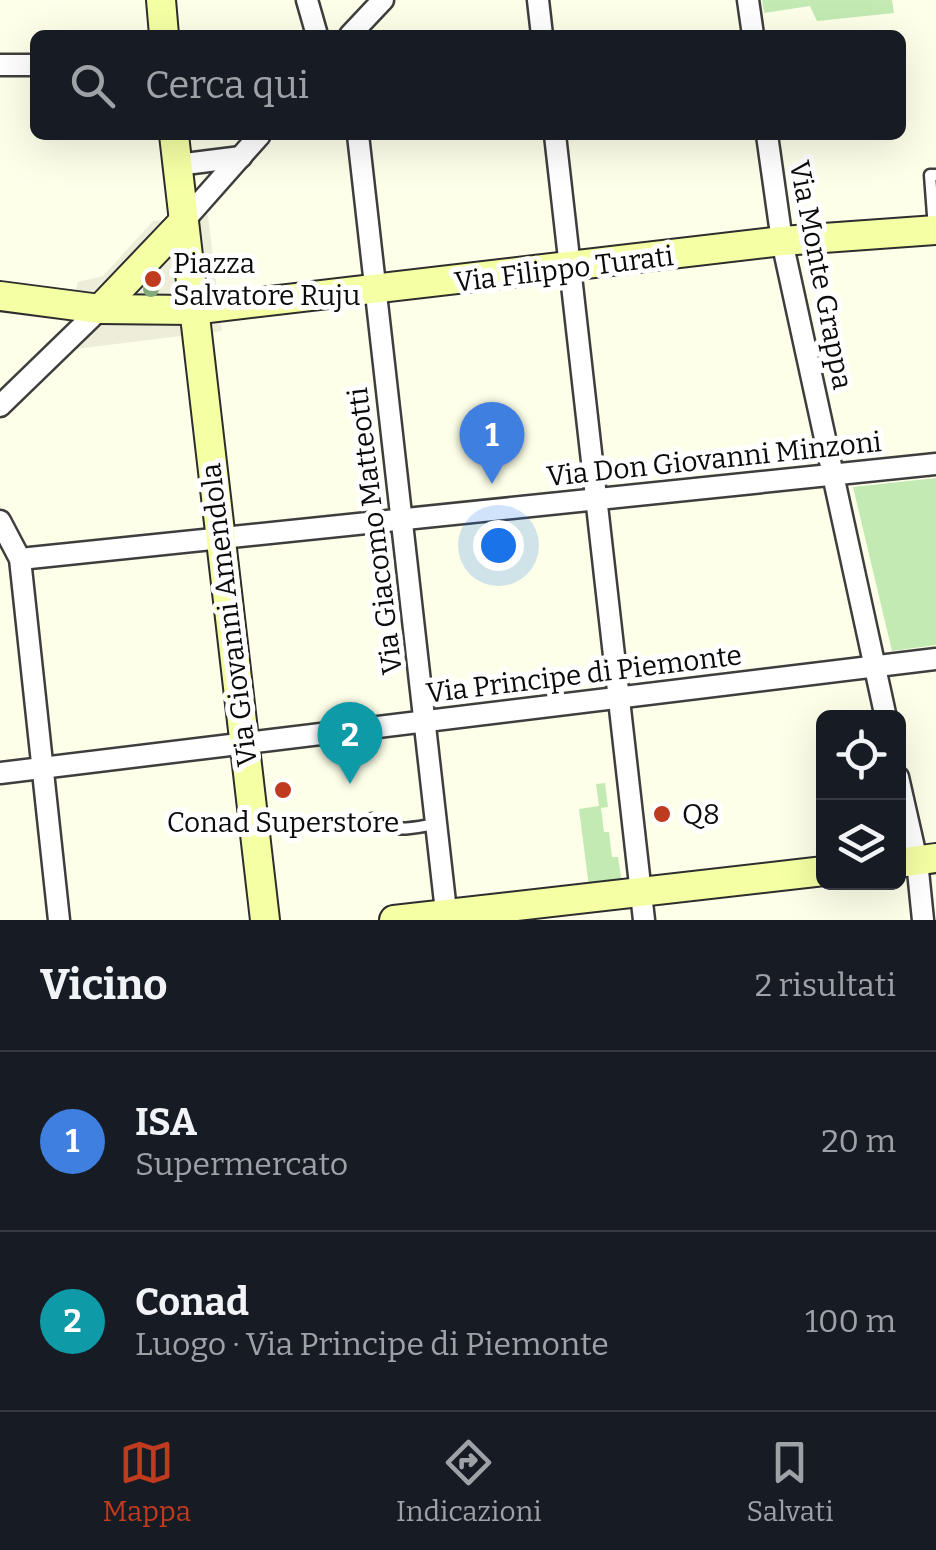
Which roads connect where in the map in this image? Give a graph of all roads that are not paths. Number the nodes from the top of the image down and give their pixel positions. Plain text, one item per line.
1 (160, 0) edge
2 (307, 0) edge
3 (383, 0) edge
4 (538, 0) edge
5 (748, 0) edge
6 (163, 30) edge
7 (316, 30) edge
8 (355, 30) edge
9 (541, 30) edge
10 (752, 30) edge
11 (30, 65) edge
12 (0, 66) edge
13 (174, 140) edge
14 (256, 140) edge
15 (359, 140) edge
16 (556, 140) edge
17 (768, 140) edge
18 (240, 158) junction
19 (177, 166) junction
20 (936, 175) edge
21 (182, 224) junction
22 (935, 230) edge
23 (782, 241) junction
24 (572, 269) junction
25 (375, 291) junction
26 (0, 296) edge
27 (100, 308) junction
28 (192, 310) junction
29 (0, 406) edge
30 (936, 464) edge
31 (833, 474) junction
32 (598, 498) junction
33 (401, 518) junction
34 (0, 522) edge
35 (220, 538) junction
36 (20, 560) junction
37 (936, 659) edge
38 (875, 666) junction
39 (621, 698) junction
40 (884, 710) edge
41 (425, 720) junction
42 (244, 744) junction
43 (41, 767) junction
44 (0, 773) edge
45 (903, 800) edge
46 (372, 819) dead end
47 (436, 824) junction
48 (917, 861) edge
49 (816, 873) edge
50 (642, 906) edge
51 (447, 917) edge
52 (58, 920) edge
53 (265, 920) edge
54 (394, 920) edge
55 (923, 920) edge

1 - 6 street
2 - 7 street
3 - 8 street
4 - 9 street
5 - 10 street
11 - 12 street
13 - 19 street
14 - 18 street
15 - 25 street, Via Giacomo Matteotti
16 - 24 street
17 - 23 street, Via Monte Grappa
18 - 19 street
18 - 21 street
19 - 21 street
20 - 22 lane
21 - 27 street
21 - 28 street
22 - 23 street, Via Filippo Turati
23 - 24 street, Via Filippo Turati
23 - 31 street, Via Monte Grappa
24 - 25 street, Via Filippo Turati
24 - 32 street
25 - 28 street, Via Filippo Turati
25 - 33 street, Via Giacomo Matteotti
26 - 27 street
27 - 28 street
27 - 29 street
28 - 35 street, Via Giovanni Amendola
30 - 31 street, Via Don Giovanni Minzoni
31 - 32 street, Via Don Giovanni Minzoni
31 - 38 street, Via Monte Grappa
32 - 33 street, Via Don Giovanni Minzoni
32 - 39 street
33 - 35 street, Via Don Giovanni Minzoni
33 - 41 street, Via Giacomo Matteotti
34 - 36 street
35 - 36 street, Via Don Giovanni Minzoni
35 - 42 street, Via Giovanni Amendola
36 - 43 street
37 - 38 street, Via Principe di Piemonte
38 - 39 street, Via Principe di Piemonte
38 - 40 street, Via Monte Grappa
39 - 41 street, Via Principe di Piemonte
39 - 50 street
41 - 42 street, Via Principe di Piemonte
41 - 47 street, Via Giacomo Matteotti
42 - 43 street, Via Principe di Piemonte
42 - 53 street, Via Giovanni Amendola
43 - 44 street, Via Principe di Piemonte
43 - 52 street
45 - 48 street
46 - 47 lane
47 - 51 street, Via Giacomo Matteotti
48 - 55 street
49 - 50 street
50 - 51 street
51 - 54 street

